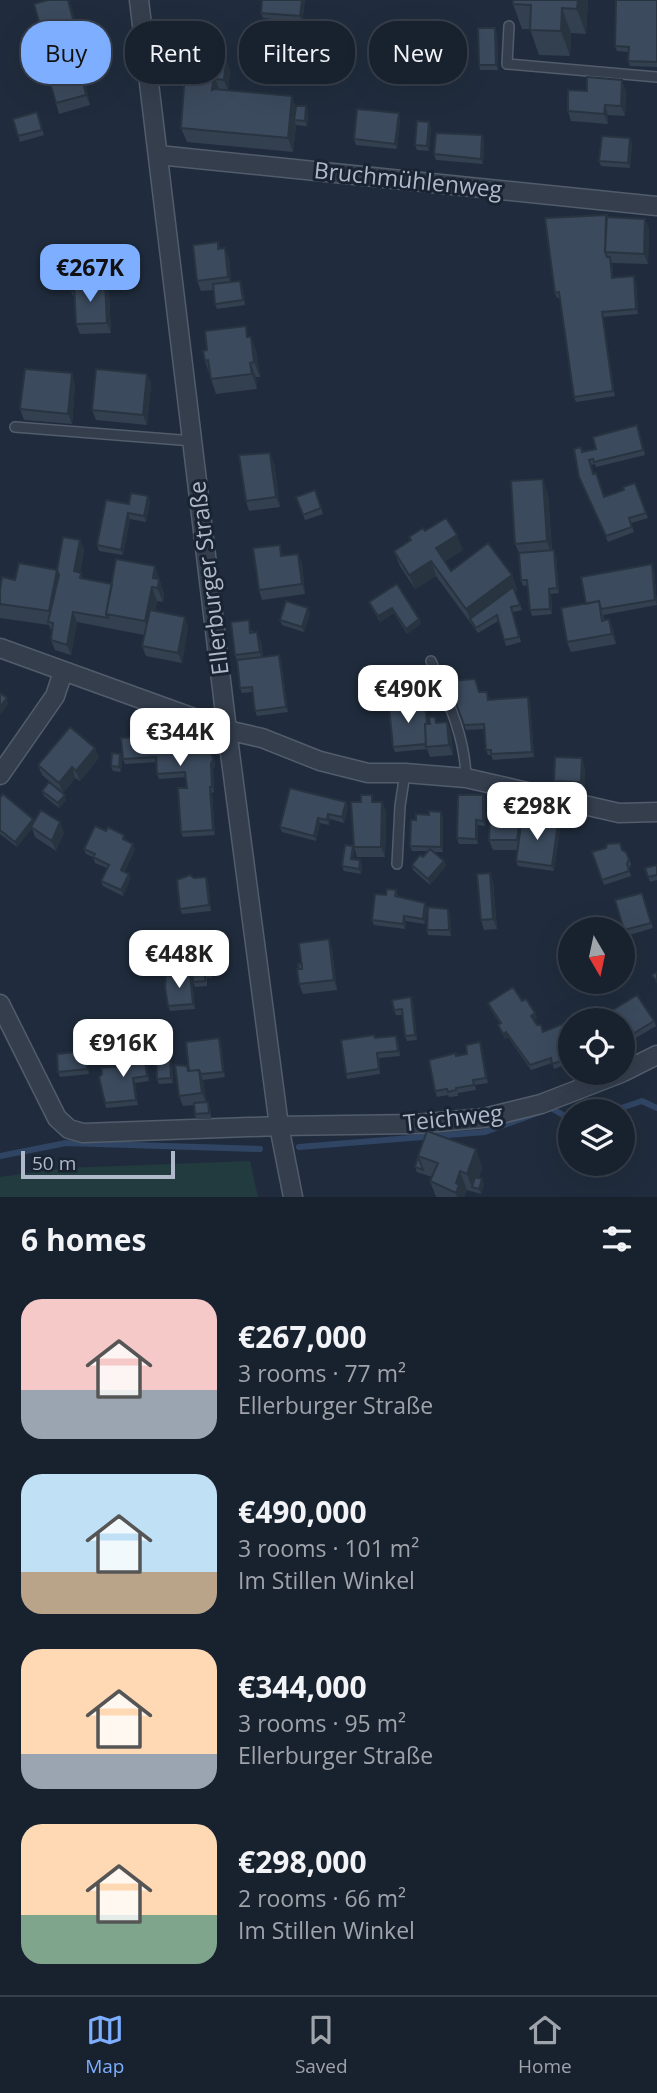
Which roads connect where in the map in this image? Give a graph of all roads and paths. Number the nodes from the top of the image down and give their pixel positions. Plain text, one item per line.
1 (139, 0) edge
2 (509, 26) dead end
3 (657, 77) edge
4 (158, 155) junction
5 (657, 206) edge
6 (15, 427) dead end
7 (193, 441) junction
8 (0, 648) edge
9 (430, 661) dead end
10 (64, 672) junction
11 (227, 730) junction
12 (405, 773) junction
13 (0, 775) edge
14 (467, 778) junction
15 (657, 812) edge
16 (397, 864) dead end
17 (0, 1004) edge
18 (657, 1055) edge
19 (635, 1066) edge
20 (589, 1085) edge
21 (279, 1126) junction
22 (293, 1197) edge

1 - 4 street, Ellerburger Straße
2 - 3 lane
4 - 5 street, Bruchmühlenweg
4 - 7 street, Ellerburger Straße
6 - 7 lane
7 - 11 street, Ellerburger Straße
8 - 10 street
9 - 14 lane
10 - 11 street
10 - 13 street
11 - 12 street
11 - 21 street, Ellerburger Straße
12 - 14 street
12 - 16 lane
14 - 15 street
17 - 21 street, Teichweg
18 - 19 street, Teichweg
20 - 21 street, Teichweg
21 - 22 street, Ellerburger Straße

